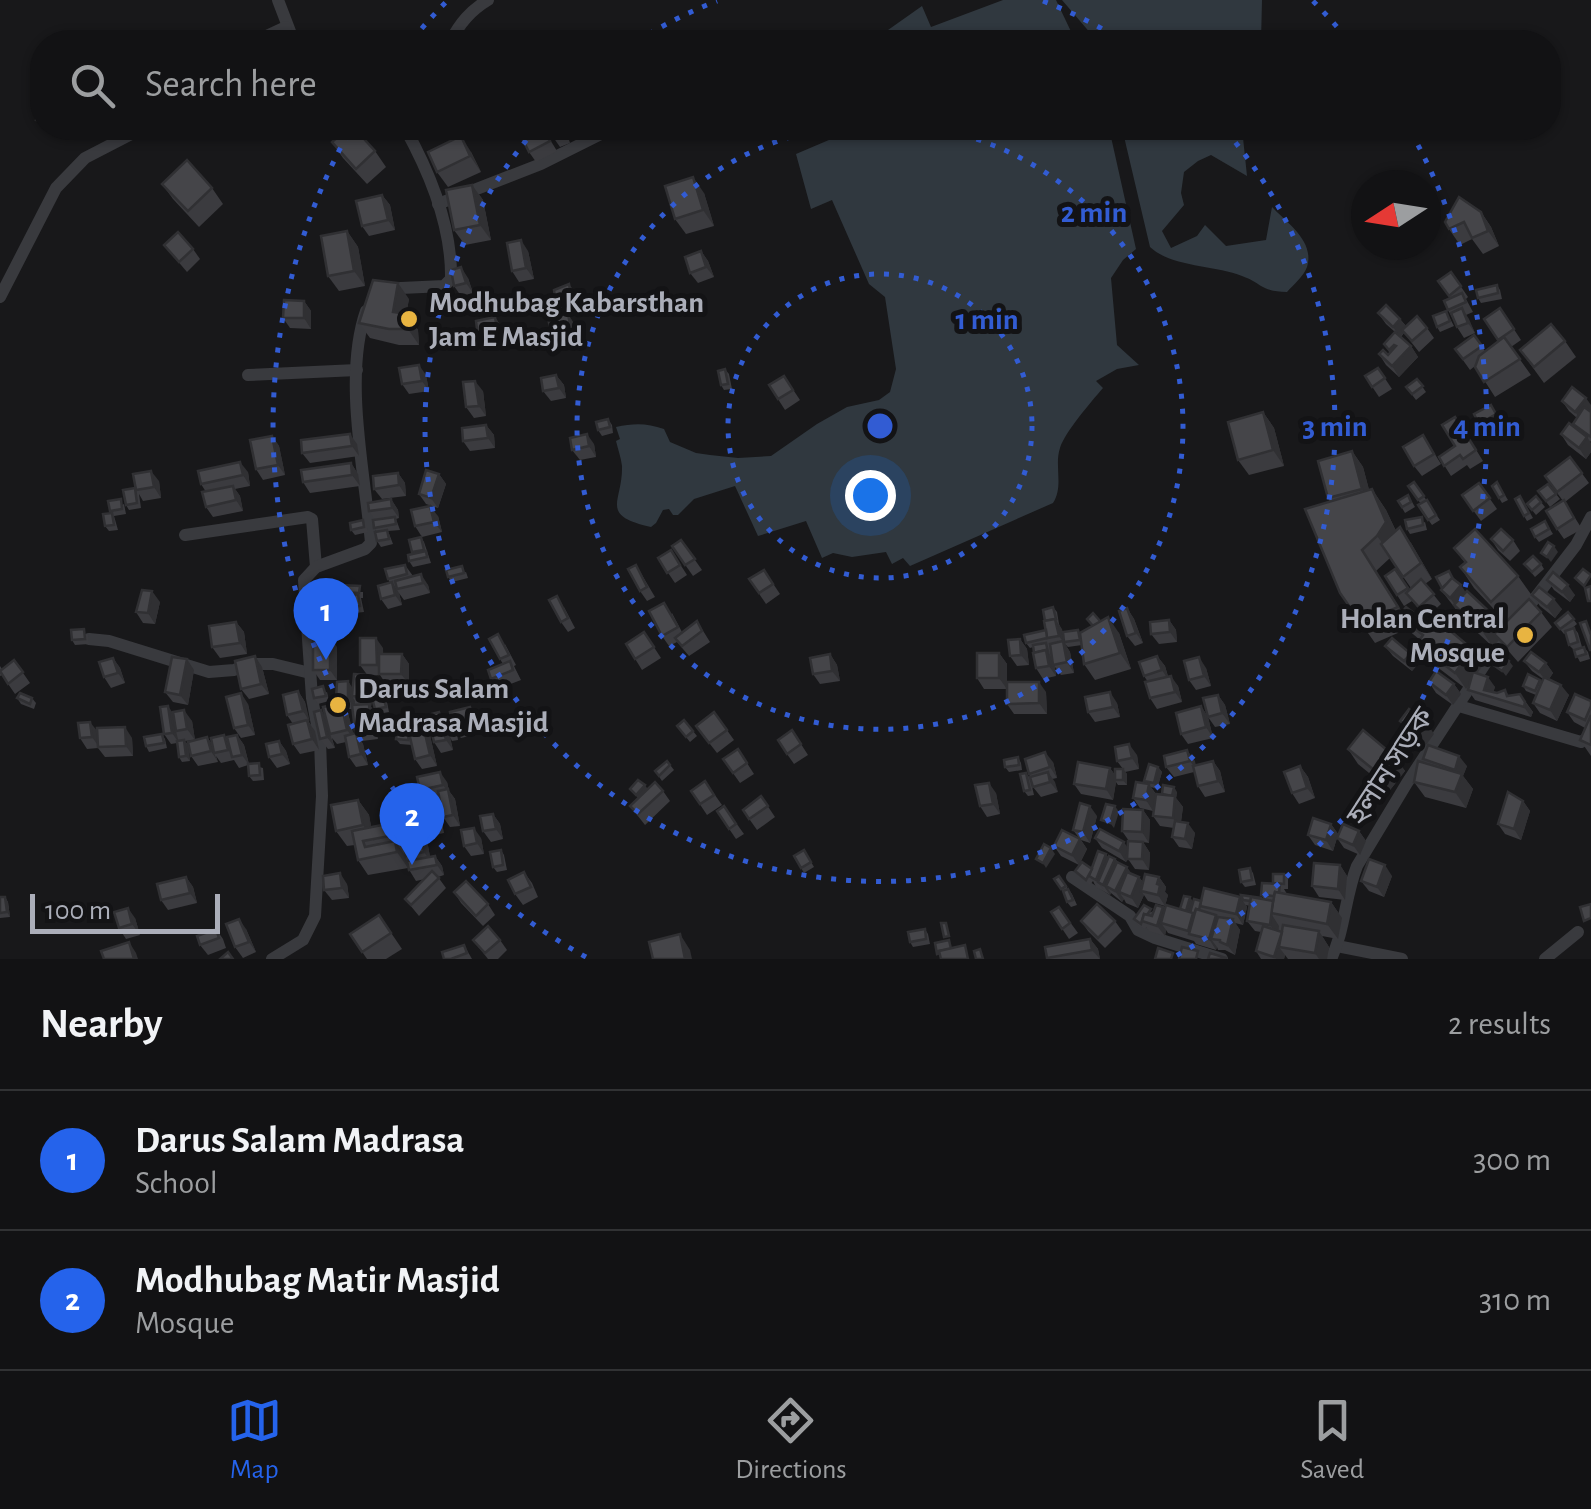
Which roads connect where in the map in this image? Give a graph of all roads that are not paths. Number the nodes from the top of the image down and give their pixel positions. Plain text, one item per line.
1 (278, 0) edge
2 (488, 0) edge
3 (286, 27) junction
4 (280, 30) edge
5 (288, 30) edge
6 (457, 30) edge
7 (120, 140) edge
8 (412, 140) edge
9 (589, 140) edge
10 (438, 204) junction
11 (0, 297) edge
12 (357, 370) junction
13 (248, 375) dead end
14 (1591, 517) edge
15 (186, 535) dead end
16 (316, 567) junction
17 (89, 640) edge
18 (310, 672) junction
19 (1459, 706) junction
20 (1591, 736) edge
21 (1072, 877) edge
22 (1578, 932) dead end
23 (1334, 952) edge
24 (272, 959) edge
25 (1222, 959) edge
26 (1402, 959) edge
27 (1545, 959) edge

1 - 3 street
2 - 6 street
3 - 4 street
3 - 5 street
7 - 11 street
8 - 10 street
9 - 10 street
10 - 12 street
12 - 13 street
12 - 16 street
14 - 19 street, হলান সড়ক
15 - 16 street
16 - 18 street
17 - 18 street
18 - 24 street
19 - 20 street
19 - 23 street, হলান সড়ক
21 - 25 street
22 - 27 street
23 - 26 street

